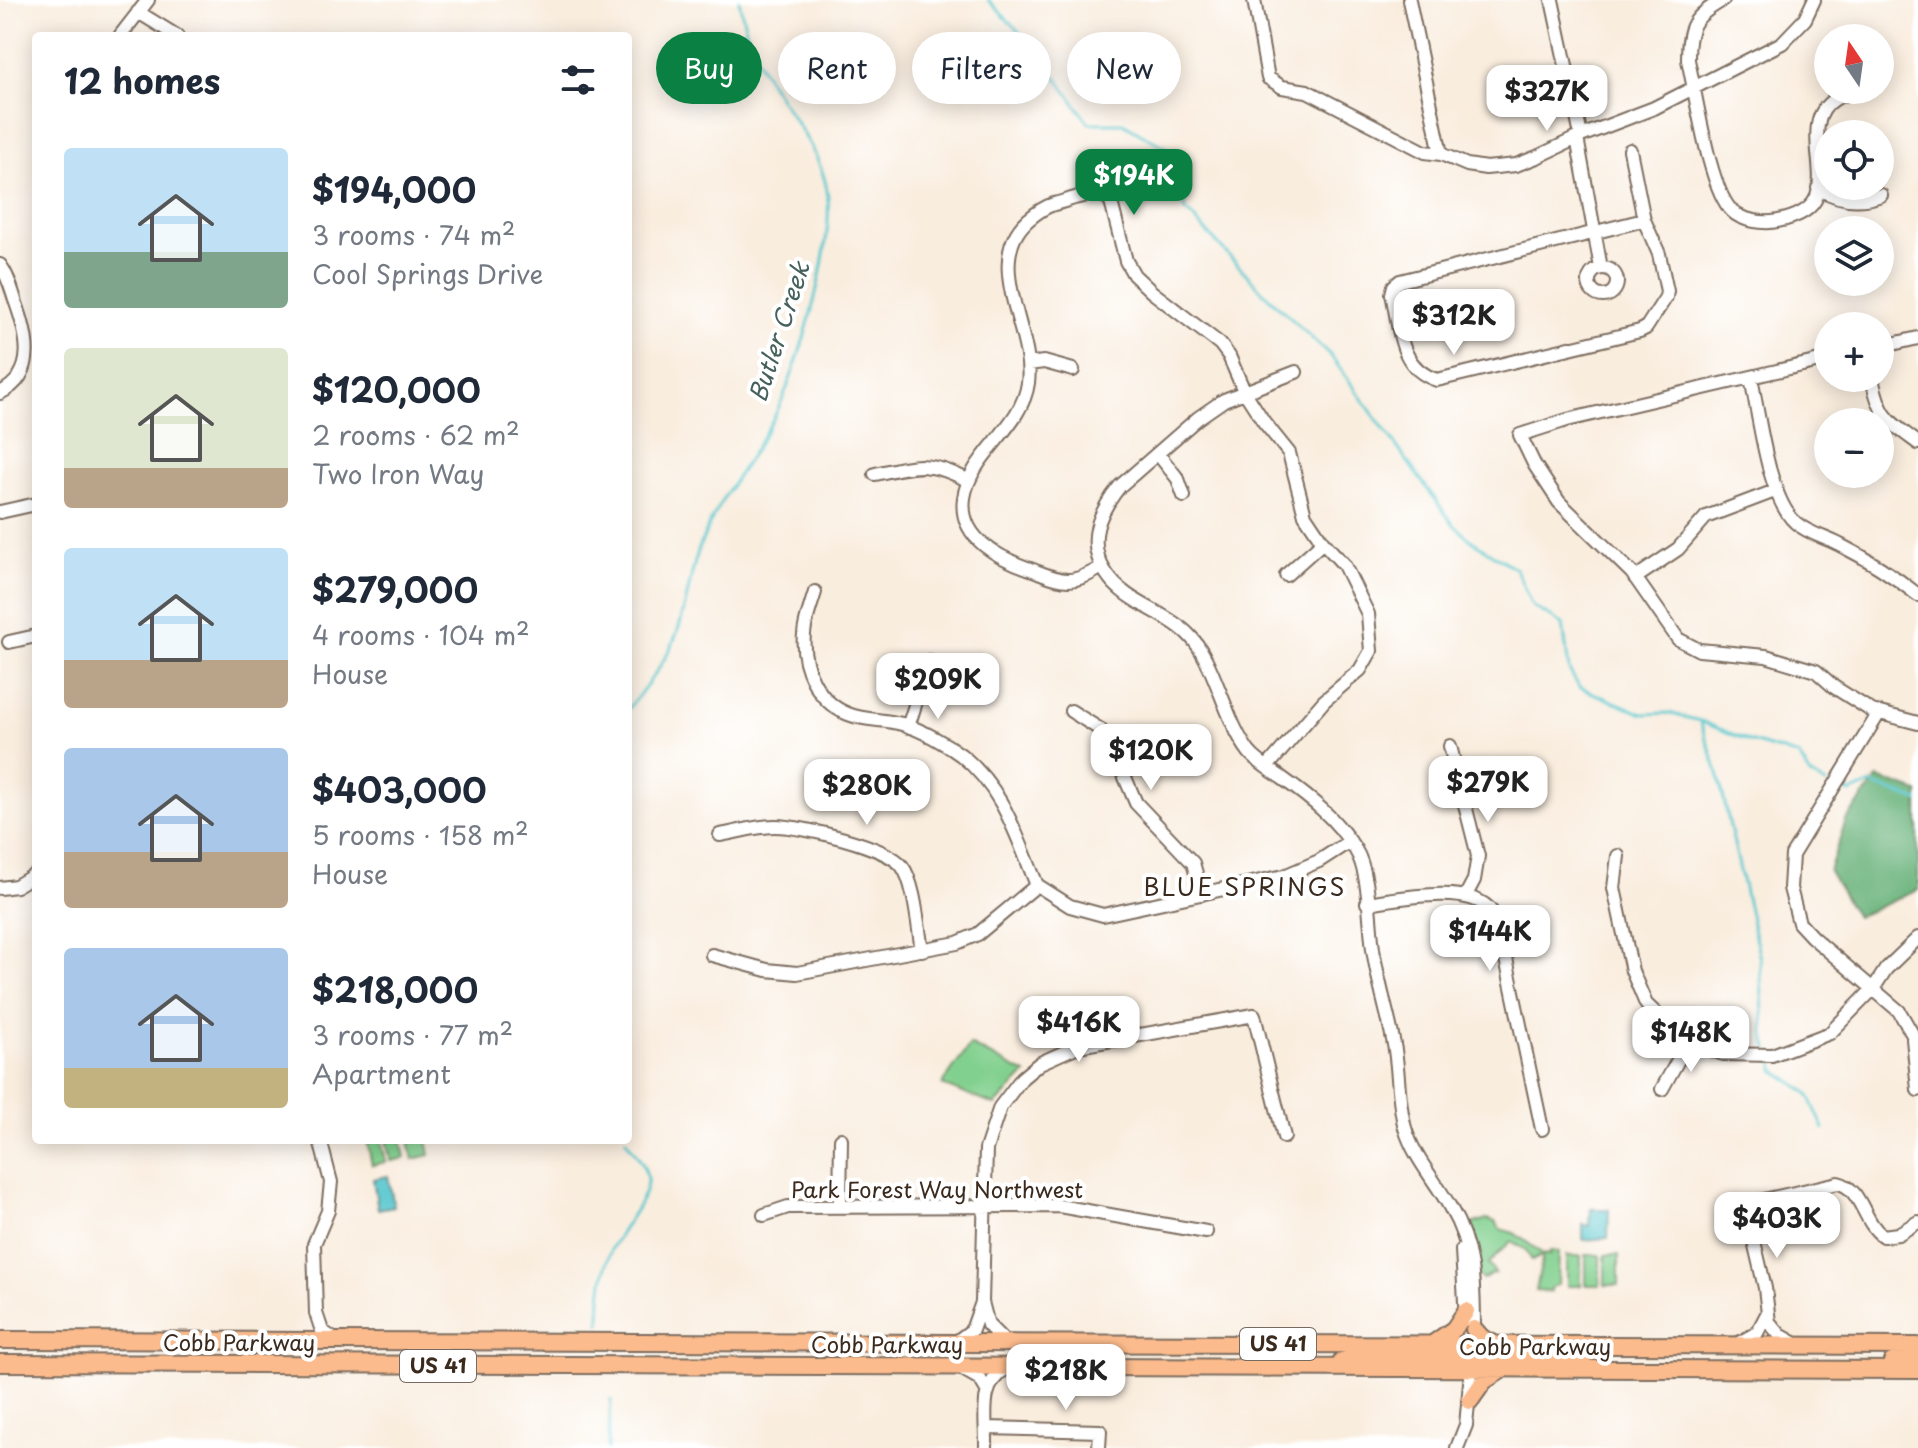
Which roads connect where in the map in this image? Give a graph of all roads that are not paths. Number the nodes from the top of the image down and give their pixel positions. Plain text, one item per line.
1 (148, 0) edge
2 (1254, 0) edge
3 (1409, 0) edge
4 (1552, 0) edge
5 (1723, 0) edge
6 (1814, 0) edge
7 (138, 12) junction
8 (123, 32) edge
9 (170, 32) edge
10 (1695, 88) junction
11 (1579, 137) junction
12 (1630, 150) dead end
13 (1441, 154) junction
14 (1814, 200) edge
15 (1644, 220) junction
16 (1595, 232) junction
17 (0, 265) edge
18 (1601, 268) dead end
19 (1918, 338) edge
20 (1894, 344) edge
21 (1814, 362) edge
22 (1028, 364) junction
23 (1073, 370) dead end
24 (1296, 372) dead end
25 (1751, 378) junction
26 (1244, 391) junction
27 (1876, 392) edge
28 (0, 393) edge
29 (1918, 443) edge
30 (1158, 454) junction
31 (875, 474) dead end
32 (967, 480) junction
33 (1775, 491) junction
34 (1184, 496) dead end
35 (32, 505) edge
36 (0, 512) edge
37 (1323, 542) junction
38 (1102, 567) junction
39 (1286, 575) dead end
40 (1635, 578) junction
41 (815, 592) dead end
42 (1918, 595) edge
43 (32, 637) edge
44 (9, 642) dead end
45 (929, 661) dead end
46 (1071, 711) dead end
47 (1879, 713) junction
48 (1918, 723) edge
49 (908, 727) junction
50 (1450, 746) dead end
51 (1267, 767) junction
52 (720, 835) dead end
53 (1350, 841) junction
54 (1618, 856) dead end
55 (32, 876) edge
56 (1037, 885) junction
57 (0, 888) edge
58 (1202, 894) junction
59 (1465, 897) junction
60 (1367, 903) junction
61 (1918, 938) edge
62 (922, 950) junction
63 (712, 955) dead end
64 (1873, 989) junction
65 (1913, 1031) junction
66 (1688, 1042) junction
67 (1918, 1044) edge
68 (1662, 1089) dead end
69 (1918, 1090) edge
70 (1542, 1129) dead end
71 (1284, 1137) dead end
72 (841, 1139) dead end
73 (321, 1144) edge
74 (840, 1206) junction
75 (984, 1206) junction
76 (764, 1215) dead end
77 (1918, 1222) edge
78 (1458, 1223) junction
79 (1206, 1232) dead end
80 (982, 1302) junction
81 (1466, 1311) junction
82 (1767, 1314) junction
83 (0, 1340) edge
84 (335, 1340) junction
85 (956, 1342) junction
86 (1006, 1343) junction
87 (1431, 1344) junction
88 (1614, 1345) junction
89 (1733, 1346) junction
90 (1800, 1346) junction
91 (1918, 1346) edge
92 (1471, 1350) junction
93 (1918, 1359) edge
94 (0, 1363) edge
95 (959, 1367) junction
96 (1007, 1368) junction
97 (1317, 1368) junction
98 (1443, 1369) junction
99 (1503, 1369) junction
100 (1851, 1370) junction
101 (1918, 1370) edge
102 (986, 1389) junction
103 (1470, 1401) junction
104 (987, 1428) junction
105 (986, 1448) edge
106 (1099, 1448) edge
107 (1457, 1448) edge

1 - 7 street
2 - 13 street
3 - 13 street
4 - 11 street
5 - 10 street
6 - 10 street
7 - 8 street
7 - 9 street
10 - 11 street
10 - 14 street
11 - 13 street
11 - 16 street
12 - 15 street
15 - 16 street
15 - 16 street
16 - 18 street
17 - 28 street
19 - 20 street
21 - 25 street
22 - 23 street
22 - 26 street
22 - 32 street
24 - 26 street
25 - 33 street
25 - 40 street
26 - 30 street
26 - 37 street
27 - 29 street
30 - 34 street
30 - 38 street
31 - 32 street
32 - 38 street
33 - 40 street
33 - 42 street
35 - 36 street
37 - 39 street
37 - 51 street
38 - 51 street
40 - 47 street
41 - 49 street
43 - 44 street
45 - 49 street
46 - 58 street
47 - 48 street
47 - 64 street
49 - 56 street
50 - 59 street
51 - 53 street
52 - 62 street
53 - 58 street
53 - 60 street
54 - 66 street
55 - 57 street
56 - 58 street
56 - 62 street
59 - 60 street
59 - 70 street
60 - 78 street
61 - 64 street
62 - 63 street
64 - 65 street
64 - 66 street
65 - 67 street
65 - 69 street
66 - 68 street
71 - 75 street
72 - 74 street
73 - 84 street
74 - 75 street, Park Forest Way Northwest
74 - 76 street, Park Forest Way Northwest
75 - 79 street, Park Forest Way Northwest
75 - 80 street
77 - 82 street
78 - 81 street
78 - 92 street
80 - 85 street
80 - 86 street
81 - 87 main road
81 - 92 street
82 - 89 street
82 - 90 street
83 - 84 main road, Cobb Parkway / US 41
84 - 85 main road, Cobb Parkway / US 41
85 - 86 main road, Cobb Parkway / US 41
86 - 87 main road, Cobb Parkway / US 41
87 - 92 main road, Cobb Parkway / US 41
88 - 89 main road, Cobb Parkway / US 41
88 - 92 main road, Cobb Parkway / US 41
88 - 92 main road
89 - 90 main road, Cobb Parkway / US 41
90 - 91 main road, Cobb Parkway / US 41
92 - 97 main road
92 - 98 main road, Cobb Parkway / US 41
92 - 99 main road, Cobb Parkway / US 41
92 - 103 street
93 - 100 main road
94 - 95 main road, Cobb Parkway / US 41
95 - 96 main road, Cobb Parkway / US 41
95 - 102 street
96 - 97 main road, Cobb Parkway / US 41
96 - 102 street
97 - 98 main road, Cobb Parkway / US 41
98 - 103 main road
99 - 100 main road, Cobb Parkway / US 41
99 - 103 main road
100 - 101 main road, Cobb Parkway / US 41
102 - 104 street
103 - 107 street
104 - 105 street
104 - 106 street

